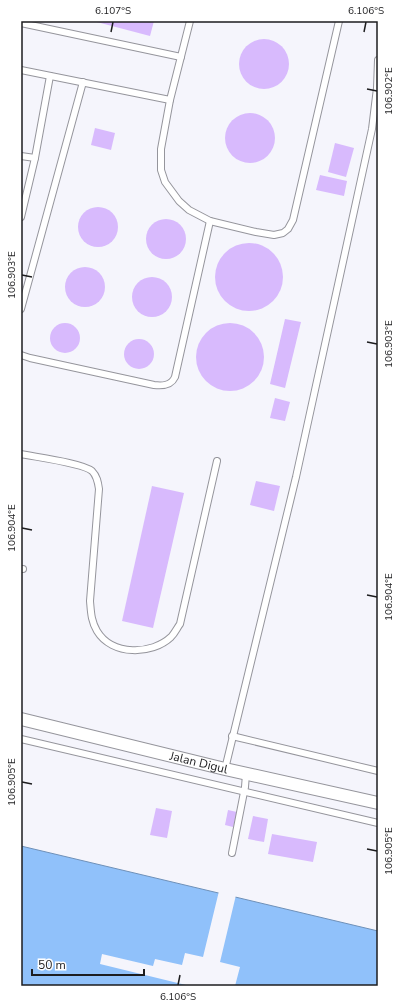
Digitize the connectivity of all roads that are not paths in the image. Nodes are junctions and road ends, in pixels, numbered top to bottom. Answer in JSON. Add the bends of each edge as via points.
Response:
{"nodes":[{"id":1,"x":190,"y":21,"type":"edge"},
{"id":2,"x":338,"y":21,"type":"edge"},
{"id":3,"x":21,"y":23,"type":"edge"},
{"id":4,"x":30,"y":23,"type":"edge"},
{"id":5,"x":181,"y":58,"type":"junction"},
{"id":6,"x":378,"y":60,"type":"edge"},
{"id":7,"x":21,"y":70,"type":"edge"},
{"id":8,"x":50,"y":76,"type":"junction"},
{"id":9,"x":83,"y":82,"type":"junction"},
{"id":10,"x":170,"y":100,"type":"junction"},
{"id":11,"x":21,"y":156,"type":"edge"},
{"id":12,"x":35,"y":158,"type":"junction"},
{"id":13,"x":21,"y":217,"type":"edge"},
{"id":14,"x":210,"y":221,"type":"junction"},
{"id":15,"x":21,"y":309,"type":"edge"},
{"id":16,"x":21,"y":355,"type":"edge"},
{"id":17,"x":21,"y":454,"type":"edge"},
{"id":18,"x":217,"y":461,"type":"dead end"},
{"id":19,"x":21,"y":719,"type":"edge"},
{"id":20,"x":232,"y":736,"type":"junction"},
{"id":21,"x":21,"y":739,"type":"edge"},
{"id":22,"x":224,"y":768,"type":"junction"},
{"id":23,"x":378,"y":771,"type":"edge"},
{"id":24,"x":246,"y":774,"type":"junction"},
{"id":25,"x":244,"y":791,"type":"junction"},
{"id":26,"x":378,"y":803,"type":"edge"},
{"id":27,"x":378,"y":823,"type":"edge"},
{"id":28,"x":232,"y":853,"type":"dead end"}],
"edges":[{"from":1,"to":5,"type":"lane"},
{"from":2,"to":14,"type":"lane","via":[[293,220],[288,229],[282,234],[274,235]]},
{"from":3,"to":4,"type":"lane"},
{"from":4,"to":5,"type":"lane"},
{"from":5,"to":10,"type":"lane"},
{"from":6,"to":20,"type":"lane","via":[[372,128],[296,477]]},
{"from":7,"to":8,"type":"lane"},
{"from":8,"to":9,"type":"lane"},
{"from":8,"to":12,"type":"lane"},
{"from":9,"to":10,"type":"lane"},
{"from":9,"to":15,"type":"lane"},
{"from":10,"to":14,"type":"lane","via":[[161,149],[165,182],[189,210]]},
{"from":11,"to":12,"type":"lane"},
{"from":12,"to":13,"type":"lane"},
{"from":14,"to":16,"type":"lane","via":[[175,377],[170,384],[154,385]]},
{"from":17,"to":18,"type":"lane","via":[[82,466],[91,471],[97,479],[99,489],[90,601],[91,619],[97,632],[106,642],[121,649],[140,650],[160,645],[173,636],[180,624]]},
{"from":19,"to":22,"type":"street","name":"Jalan Digul"},
{"from":20,"to":22,"type":"lane"},
{"from":20,"to":23,"type":"lane"},
{"from":21,"to":25,"type":"lane"},
{"from":22,"to":24,"type":"street","name":"Jalan Digul"},
{"from":24,"to":25,"type":"lane"},
{"from":24,"to":26,"type":"street","name":"Jalan Digul"},
{"from":25,"to":27,"type":"lane"},
{"from":25,"to":28,"type":"lane"}]}
